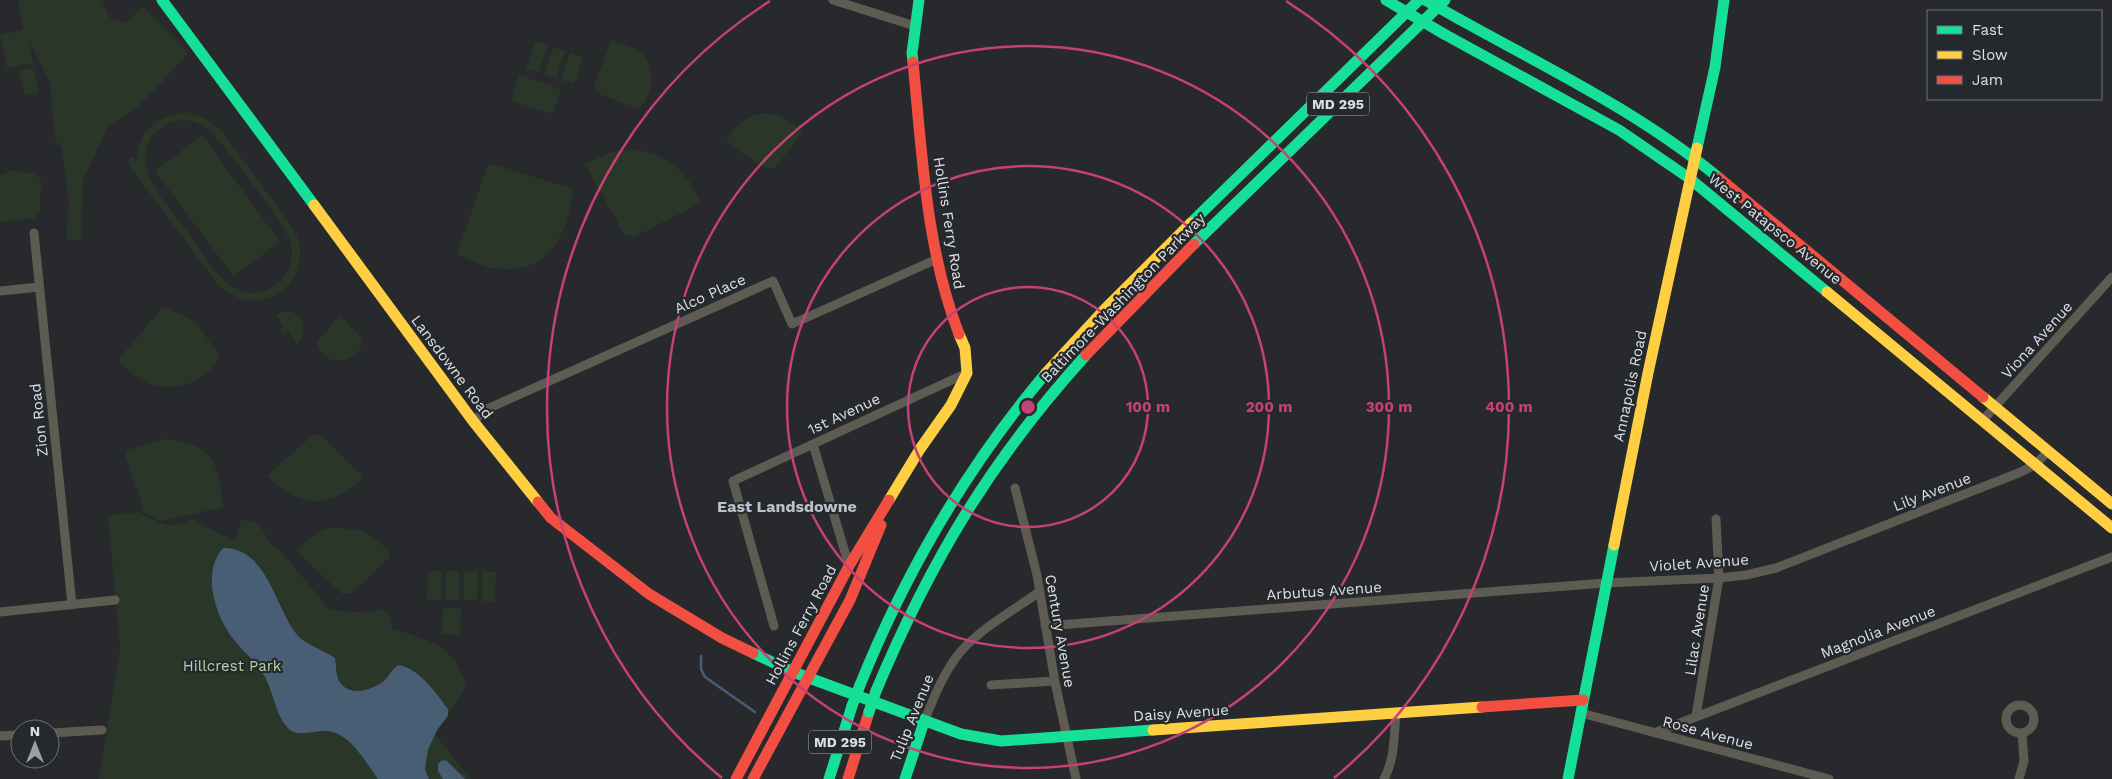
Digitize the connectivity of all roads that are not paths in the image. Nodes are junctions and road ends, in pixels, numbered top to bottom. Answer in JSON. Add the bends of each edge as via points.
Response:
{"nodes":[{"id":1,"x":162,"y":0,"type":"edge"},
{"id":2,"x":833,"y":0,"type":"edge"},
{"id":3,"x":919,"y":0,"type":"edge"},
{"id":4,"x":1386,"y":0,"type":"edge"},
{"id":5,"x":1419,"y":0,"type":"edge"},
{"id":6,"x":1425,"y":0,"type":"edge"},
{"id":7,"x":1445,"y":0,"type":"edge"},
{"id":8,"x":1724,"y":0,"type":"edge"},
{"id":9,"x":915,"y":26,"type":"junction"},
{"id":10,"x":1694,"y":157,"type":"junction"},
{"id":11,"x":1690,"y":178,"type":"junction"},
{"id":12,"x":34,"y":233,"type":"dead end"},
{"id":13,"x":937,"y":259,"type":"junction"},
{"id":14,"x":2112,"y":277,"type":"edge"},
{"id":15,"x":39,"y":287,"type":"junction"},
{"id":16,"x":0,"y":291,"type":"edge"},
{"id":17,"x":967,"y":373,"type":"junction"},
{"id":18,"x":1996,"y":407,"type":"junction"},
{"id":19,"x":473,"y":420,"type":"junction"},
{"id":20,"x":1982,"y":422,"type":"junction"},
{"id":21,"x":813,"y":444,"type":"junction"},
{"id":22,"x":2048,"y":451,"type":"junction"},
{"id":23,"x":2036,"y":464,"type":"junction"},
{"id":24,"x":896,"y":488,"type":"junction"},
{"id":25,"x":1015,"y":488,"type":"dead end"},
{"id":26,"x":2112,"y":504,"type":"edge"},
{"id":27,"x":1716,"y":519,"type":"dead end"},
{"id":28,"x":2112,"y":528,"type":"edge"},
{"id":29,"x":1820,"y":551,"type":"joint"},
{"id":30,"x":2112,"y":557,"type":"edge"},
{"id":31,"x":849,"y":566,"type":"junction"},
{"id":32,"x":1719,"y":578,"type":"junction"},
{"id":33,"x":1605,"y":583,"type":"junction"},
{"id":34,"x":1039,"y":592,"type":"junction"},
{"id":35,"x":115,"y":600,"type":"dead end"},
{"id":36,"x":72,"y":605,"type":"junction"},
{"id":37,"x":0,"y":612,"type":"edge"},
{"id":38,"x":774,"y":626,"type":"dead end"},
{"id":39,"x":1045,"y":626,"type":"junction"},
{"id":40,"x":792,"y":672,"type":"junction"},
{"id":41,"x":807,"y":678,"type":"junction"},
{"id":42,"x":1054,"y":681,"type":"junction"},
{"id":43,"x":991,"y":685,"type":"dead end"},
{"id":44,"x":1584,"y":700,"type":"junction"},
{"id":45,"x":1396,"y":712,"type":"junction"},
{"id":46,"x":1581,"y":714,"type":"junction"},
{"id":47,"x":1696,"y":716,"type":"junction"},
{"id":48,"x":924,"y":722,"type":"junction"},
{"id":49,"x":102,"y":730,"type":"dead end"},
{"id":50,"x":60,"y":732,"type":"edge"},
{"id":51,"x":1654,"y":733,"type":"junction"},
{"id":52,"x":2022,"y":733,"type":"dead end"},
{"id":53,"x":1066,"y":736,"type":"junction"},
{"id":54,"x":736,"y":779,"type":"edge"},
{"id":55,"x":753,"y":779,"type":"edge"},
{"id":56,"x":829,"y":779,"type":"edge"},
{"id":57,"x":848,"y":779,"type":"edge"},
{"id":58,"x":905,"y":779,"type":"edge"},
{"id":59,"x":1076,"y":779,"type":"edge"},
{"id":60,"x":1384,"y":779,"type":"edge"},
{"id":61,"x":1568,"y":779,"type":"edge"},
{"id":62,"x":1828,"y":779,"type":"edge"},
{"id":63,"x":2019,"y":779,"type":"edge"}],
"edges":[{"from":1,"to":19,"type":"main road","name":"Lansdowne Road"},
{"from":2,"to":9,"type":"street"},
{"from":3,"to":9,"type":"main road","name":"Hollins Ferry Road"},
{"from":4,"to":11,"type":"main road","name":"West Patapsco Avenue","bridge":true,"via":[[1619,130]]},
{"from":5,"to":56,"type":"main road","name":"Baltimore-Washington Parkway","number":"MD 295","bridge":true,"via":[[1096,317],[1037,384],[980,459],[934,530],[893,606],[852,706]]},
{"from":6,"to":10,"type":"main road","name":"West Patapsco Avenue","bridge":true,"via":[[1627,113]]},
{"from":7,"to":57,"type":"main road","name":"Baltimore-Washington Parkway","number":"MD 295","bridge":true,"via":[[1146,292],[1049,397],[995,468],[950,538],[910,614],[876,691]]},
{"from":8,"to":10,"type":"main road","name":"Annapolis Road","via":[[1714,67]]},
{"from":9,"to":13,"type":"main road","name":"Hollins Ferry Road","via":[[913,73]]},
{"from":10,"to":11,"type":"main road","name":"Annapolis Road"},
{"from":10,"to":18,"type":"main road","name":"West Patapsco Avenue"},
{"from":11,"to":20,"type":"main road","name":"West Patapsco Avenue"},
{"from":11,"to":33,"type":"main road","name":"Annapolis Road"},
{"from":12,"to":15,"type":"street","name":"Zion Road"},
{"from":13,"to":17,"type":"main road","name":"Hollins Ferry Road","via":[[948,305],[965,348]]},
{"from":13,"to":19,"type":"street","name":"Alco Place","via":[[792,324],[773,281],[487,409]]},
{"from":14,"to":18,"type":"street","name":"Viona Avenue"},
{"from":15,"to":16,"type":"street"},
{"from":15,"to":36,"type":"street","name":"Zion Road"},
{"from":17,"to":21,"type":"street","name":"1st Avenue"},
{"from":17,"to":24,"type":"main road","name":"Hollins Ferry Road","via":[[951,405]]},
{"from":18,"to":20,"type":"street","name":"Viona Avenue"},
{"from":18,"to":22,"type":"main road","name":"West Patapsco Avenue"},
{"from":19,"to":40,"type":"main road","name":"Lansdowne Road","via":[[551,518],[621,574],[681,616]]},
{"from":20,"to":23,"type":"main road","name":"West Patapsco Avenue"},
{"from":21,"to":31,"type":"street"},
{"from":21,"to":38,"type":"street","name":"1st Avenue","via":[[733,481]]},
{"from":22,"to":23,"type":"street","name":"Lily Avenue"},
{"from":22,"to":26,"type":"main road","name":"West Patapsco Avenue"},
{"from":23,"to":28,"type":"main road","name":"West Patapsco Avenue"},
{"from":23,"to":29,"type":"street","name":"Lily Avenue"},
{"from":24,"to":31,"type":"main road","name":"Hollins Ferry Road"},
{"from":24,"to":41,"type":"main road","name":"Hollins Ferry Road","via":[[850,600]]},
{"from":25,"to":34,"type":"street","name":"Century Avenue"},
{"from":27,"to":32,"type":"street","name":"Lilac Avenue"},
{"from":29,"to":32,"type":"street","name":"Violet Avenue","via":[[1760,572]]},
{"from":30,"to":47,"type":"street","name":"Magnolia Avenue"},
{"from":31,"to":40,"type":"main road","name":"Hollins Ferry Road"},
{"from":32,"to":33,"type":"street","name":"Violet Avenue"},
{"from":32,"to":47,"type":"street","name":"Lilac Avenue"},
{"from":33,"to":39,"type":"street","name":"Arbutus Avenue"},
{"from":33,"to":44,"type":"main road","name":"Annapolis Road"},
{"from":34,"to":39,"type":"street","name":"Century Avenue"},
{"from":34,"to":48,"type":"street","name":"Tulip Avenue","via":[[961,651],[939,686]]},
{"from":35,"to":36,"type":"street"},
{"from":36,"to":37,"type":"street"},
{"from":39,"to":42,"type":"street","name":"Century Avenue"},
{"from":40,"to":41,"type":"main road","name":"Daisy Avenue"},
{"from":40,"to":54,"type":"main road","name":"Hollins Ferry Road"},
{"from":41,"to":48,"type":"main road","name":"Daisy Avenue"},
{"from":41,"to":55,"type":"main road","name":"Hollins Ferry Road"},
{"from":42,"to":43,"type":"street"},
{"from":42,"to":53,"type":"street","name":"Century Avenue"},
{"from":44,"to":45,"type":"main road","name":"Daisy Avenue"},
{"from":44,"to":46,"type":"main road","name":"Annapolis Road"},
{"from":45,"to":53,"type":"main road","name":"Daisy Avenue"},
{"from":45,"to":60,"type":"street","via":[[1389,770]]},
{"from":46,"to":51,"type":"street","name":"Rose Avenue"},
{"from":46,"to":61,"type":"main road","name":"Annapolis Road"},
{"from":47,"to":51,"type":"street","name":"Magnolia Avenue"},
{"from":48,"to":53,"type":"main road","name":"Daisy Avenue","via":[[962,734],[1001,741]]},
{"from":48,"to":58,"type":"main road","name":"Tulip Avenue"},
{"from":49,"to":50,"type":"street"},
{"from":51,"to":62,"type":"street","name":"Rose Avenue"},
{"from":52,"to":63,"type":"street","via":[[2024,762]]},
{"from":53,"to":59,"type":"street","name":"Century Avenue"}]}
